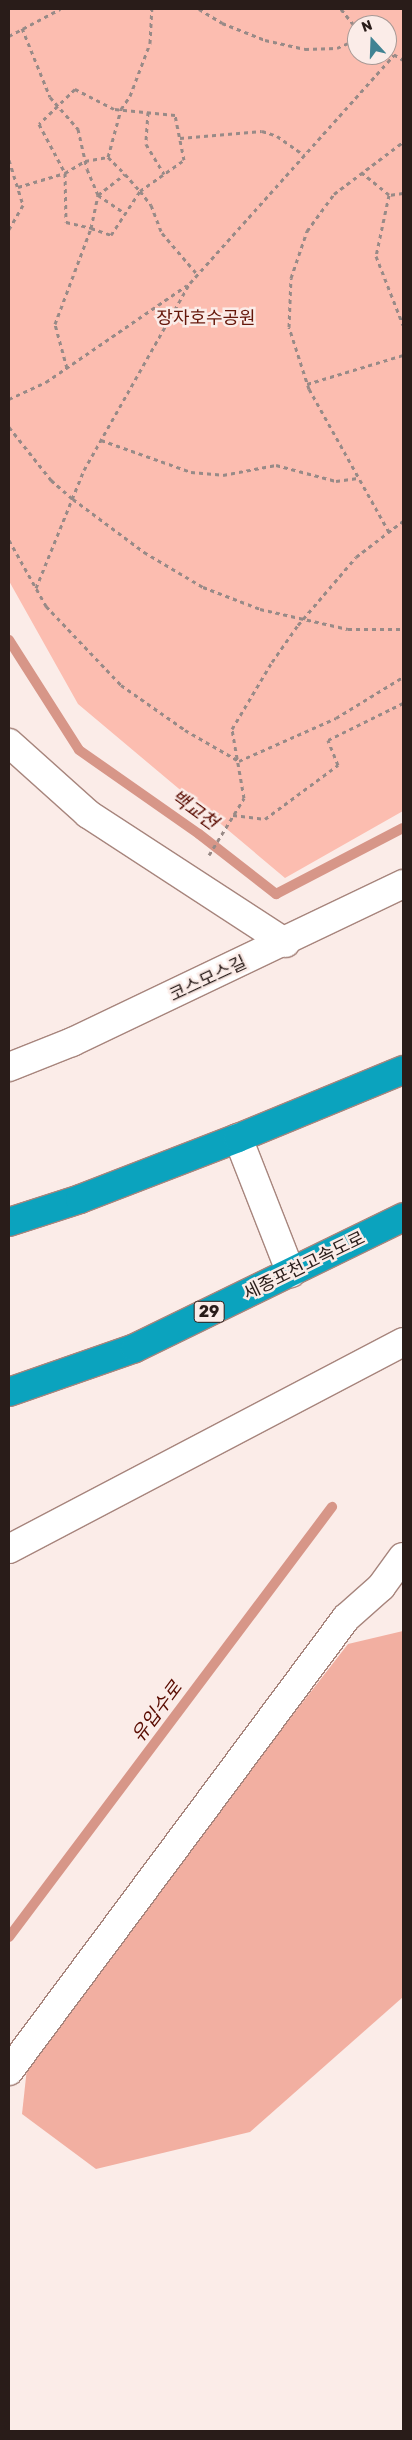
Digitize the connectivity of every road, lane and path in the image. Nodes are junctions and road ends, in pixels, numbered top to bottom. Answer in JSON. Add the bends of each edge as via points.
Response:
{"nodes":[{"id":1,"x":60,"y":9,"type":"edge"},
{"id":2,"x":152,"y":9,"type":"edge"},
{"id":3,"x":199,"y":9,"type":"edge"},
{"id":4,"x":22,"y":28,"type":"junction"},
{"id":5,"x":9,"y":36,"type":"edge"},
{"id":6,"x":347,"y":44,"type":"edge"},
{"id":7,"x":385,"y":65,"type":"edge"},
{"id":8,"x":58,"y":106,"type":"junction"},
{"id":9,"x":121,"y":109,"type":"junction"},
{"id":10,"x":148,"y":112,"type":"junction"},
{"id":11,"x":180,"y":138,"type":"junction"},
{"id":12,"x":403,"y":142,"type":"edge"},
{"id":13,"x":304,"y":156,"type":"junction"},
{"id":14,"x":108,"y":157,"type":"junction"},
{"id":15,"x":9,"y":160,"type":"edge"},
{"id":16,"x":85,"y":161,"type":"junction"},
{"id":17,"x":361,"y":172,"type":"junction"},
{"id":18,"x":65,"y":173,"type":"junction"},
{"id":19,"x":124,"y":174,"type":"junction"},
{"id":20,"x":164,"y":174,"type":"junction"},
{"id":21,"x":18,"y":187,"type":"junction"},
{"id":22,"x":140,"y":191,"type":"junction"},
{"id":23,"x":403,"y":193,"type":"edge"},
{"id":24,"x":98,"y":195,"type":"junction"},
{"id":25,"x":389,"y":195,"type":"junction"},
{"id":26,"x":125,"y":213,"type":"junction"},
{"id":27,"x":91,"y":228,"type":"junction"},
{"id":28,"x":9,"y":229,"type":"edge"},
{"id":29,"x":197,"y":274,"type":"junction"},
{"id":30,"x":190,"y":283,"type":"junction"},
{"id":31,"x":403,"y":324,"type":"edge"},
{"id":32,"x":403,"y":355,"type":"edge"},
{"id":33,"x":67,"y":368,"type":"junction"},
{"id":34,"x":307,"y":384,"type":"junction"},
{"id":35,"x":9,"y":399,"type":"edge"},
{"id":36,"x":9,"y":427,"type":"edge"},
{"id":37,"x":102,"y":440,"type":"junction"},
{"id":38,"x":358,"y":478,"type":"junction"},
{"id":39,"x":73,"y":499,"type":"junction"},
{"id":40,"x":403,"y":521,"type":"edge"},
{"id":41,"x":389,"y":532,"type":"junction"},
{"id":42,"x":9,"y":540,"type":"edge"},
{"id":43,"x":36,"y":588,"type":"junction"},
{"id":44,"x":304,"y":619,"type":"junction"},
{"id":45,"x":403,"y":629,"type":"edge"},
{"id":46,"x":403,"y":676,"type":"edge"},
{"id":47,"x":403,"y":703,"type":"edge"},
{"id":48,"x":9,"y":743,"type":"edge"},
{"id":49,"x":239,"y":761,"type":"junction"},
{"id":50,"x":233,"y":815,"type":"junction"},
{"id":51,"x":206,"y":860,"type":"dead end"},
{"id":52,"x":403,"y":884,"type":"edge"},
{"id":53,"x":286,"y":943,"type":"junction"},
{"id":54,"x":9,"y":1066,"type":"edge"},
{"id":55,"x":403,"y":1070,"type":"edge"},
{"id":56,"x":238,"y":1138,"type":"junction"},
{"id":57,"x":403,"y":1217,"type":"edge"},
{"id":58,"x":9,"y":1222,"type":"edge"},
{"id":59,"x":291,"y":1273,"type":"junction"},
{"id":60,"x":403,"y":1342,"type":"edge"},
{"id":61,"x":9,"y":1392,"type":"edge"},
{"id":62,"x":9,"y":1549,"type":"edge"},
{"id":63,"x":403,"y":1556,"type":"edge"},
{"id":64,"x":9,"y":2072,"type":"edge"}],
"edges":[{"from":1,"to":4,"type":"path"},
{"from":2,"to":9,"type":"path","via":[[150,43],[130,96]]},
{"from":3,"to":6,"type":"path","via":[[222,23],[265,40],[305,49],[337,48]]},
{"from":4,"to":5,"type":"path"},
{"from":4,"to":8,"type":"path","via":[[50,97]]},
{"from":7,"to":13,"type":"path"},
{"from":8,"to":9,"type":"path","via":[[75,88]]},
{"from":8,"to":16,"type":"path","via":[[78,128]]},
{"from":8,"to":18,"type":"path","via":[[39,124]]},
{"from":9,"to":10,"type":"path"},
{"from":9,"to":14,"type":"path"},
{"from":10,"to":11,"type":"path","via":[[175,115]]},
{"from":10,"to":20,"type":"path","via":[[146,144]]},
{"from":11,"to":13,"type":"path","via":[[262,131],[277,136]]},
{"from":11,"to":20,"type":"path","via":[[184,160]]},
{"from":12,"to":17,"type":"path"},
{"from":13,"to":29,"type":"path"},
{"from":14,"to":16,"type":"path"},
{"from":14,"to":19,"type":"path"},
{"from":15,"to":21,"type":"path"},
{"from":16,"to":18,"type":"path"},
{"from":16,"to":24,"type":"path"},
{"from":17,"to":25,"type":"path"},
{"from":17,"to":34,"type":"path","via":[[334,194],[307,231],[291,278],[289,327]]},
{"from":18,"to":21,"type":"path"},
{"from":18,"to":27,"type":"path","via":[[66,222]]},
{"from":19,"to":22,"type":"path"},
{"from":19,"to":24,"type":"path"},
{"from":20,"to":22,"type":"path"},
{"from":21,"to":28,"type":"path","via":[[23,205]]},
{"from":22,"to":26,"type":"path"},
{"from":22,"to":29,"type":"path","via":[[151,205],[162,233]]},
{"from":23,"to":25,"type":"path"},
{"from":24,"to":26,"type":"path"},
{"from":24,"to":27,"type":"path"},
{"from":25,"to":31,"type":"path","via":[[376,256]]},
{"from":26,"to":27,"type":"path","via":[[111,236]]},
{"from":27,"to":33,"type":"path","via":[[55,324]]},
{"from":29,"to":30,"type":"path"},
{"from":30,"to":33,"type":"path"},
{"from":30,"to":37,"type":"path"},
{"from":32,"to":34,"type":"path"},
{"from":33,"to":35,"type":"path"},
{"from":34,"to":38,"type":"path"},
{"from":36,"to":39,"type":"path","via":[[51,480]]},
{"from":37,"to":38,"type":"path","via":[[191,472],[223,475],[276,464],[336,481]]},
{"from":37,"to":39,"type":"path"},
{"from":38,"to":41,"type":"path"},
{"from":39,"to":43,"type":"path"},
{"from":39,"to":44,"type":"path","via":[[144,552],[203,587],[260,609]]},
{"from":40,"to":41,"type":"path"},
{"from":41,"to":44,"type":"path","via":[[356,557]]},
{"from":42,"to":43,"type":"path"},
{"from":43,"to":49,"type":"path","via":[[46,606],[121,684],[185,730]]},
{"from":44,"to":45,"type":"path","via":[[348,629]]},
{"from":44,"to":49,"type":"path","via":[[272,662],[232,729]]},
{"from":46,"to":49,"type":"path","via":[[336,718]]},
{"from":47,"to":50,"type":"path","via":[[328,740],[338,765],[265,819]]},
{"from":48,"to":53,"type":"street","via":[[88,814]]},
{"from":49,"to":50,"type":"path","via":[[244,798]]},
{"from":50,"to":51,"type":"path"},
{"from":52,"to":53,"type":"street","name":"코스모스길"},
{"from":53,"to":54,"type":"street","name":"코스모스길","via":[[72,1042]]},
{"from":55,"to":56,"type":"highway"},
{"from":56,"to":58,"type":"highway","via":[[80,1199]]},
{"from":56,"to":59,"type":"street"},
{"from":57,"to":59,"type":"highway","name":"세종포천고속도로","number":"29"},
{"from":59,"to":61,"type":"highway","name":"세종포천고속도로","number":"29","via":[[135,1348]]},
{"from":60,"to":62,"type":"street"},
{"from":63,"to":64,"type":"street","via":[[381,1587],[346,1618]]}]}
